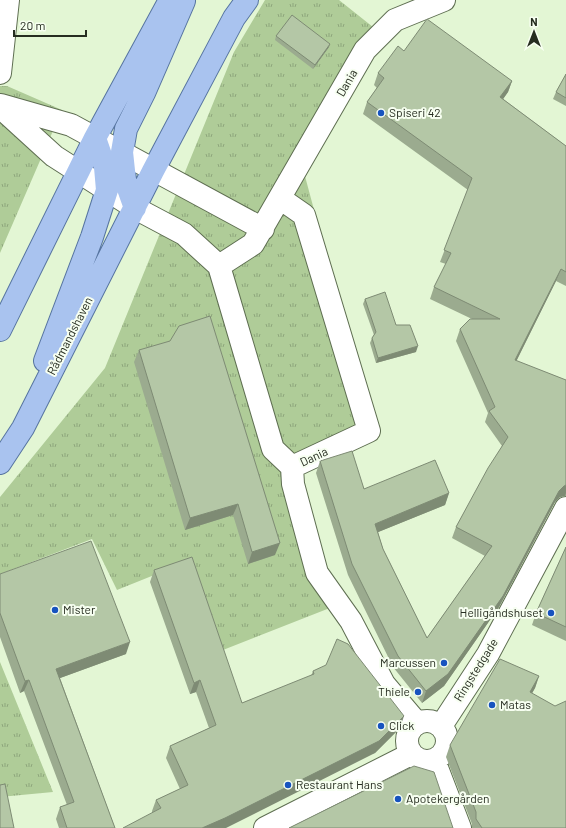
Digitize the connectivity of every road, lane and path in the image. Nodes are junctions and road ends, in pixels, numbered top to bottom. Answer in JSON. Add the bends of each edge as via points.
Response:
{"nodes":[{"id":1,"x":8,"y":0,"type":"edge"},
{"id":2,"x":170,"y":0,"type":"edge"},
{"id":3,"x":185,"y":0,"type":"edge"},
{"id":4,"x":247,"y":0,"type":"edge"},
{"id":5,"x":444,"y":0,"type":"edge"},
{"id":6,"x":0,"y":73,"type":"edge"},
{"id":7,"x":0,"y":106,"type":"edge"},
{"id":8,"x":96,"y":138,"type":"junction"},
{"id":9,"x":122,"y":152,"type":"junction"},
{"id":10,"x":153,"y":171,"type":"junction"},
{"id":11,"x":79,"y":173,"type":"junction"},
{"id":12,"x":106,"y":190,"type":"junction"},
{"id":13,"x":281,"y":199,"type":"junction"},
{"id":14,"x":135,"y":208,"type":"junction"},
{"id":15,"x":263,"y":229,"type":"junction"},
{"id":16,"x":219,"y":266,"type":"junction"},
{"id":17,"x":0,"y":330,"type":"edge"},
{"id":18,"x":23,"y":428,"type":"junction"},
{"id":19,"x":0,"y":463,"type":"edge"},
{"id":20,"x":292,"y":467,"type":"junction"},
{"id":21,"x":566,"y":508,"type":"edge"},
{"id":22,"x":417,"y":723,"type":"junction"},
{"id":23,"x":441,"y":726,"type":"junction"},
{"id":24,"x":411,"y":754,"type":"junction"},
{"id":25,"x":434,"y":760,"type":"junction"},
{"id":26,"x":265,"y":828,"type":"edge"},
{"id":27,"x":460,"y":828,"type":"edge"}],
"edges":[{"from":1,"to":6,"type":"street"},
{"from":2,"to":8,"type":"main road"},
{"from":3,"to":9,"type":"main road","via":[[126,129]]},
{"from":4,"to":10,"type":"main road","name":"Rådmandshaven","via":[[234,18]]},
{"from":5,"to":13,"type":"street","name":"Dania","via":[[395,20],[365,50]]},
{"from":7,"to":8,"type":"street","via":[[71,125]]},
{"from":7,"to":11,"type":"street","via":[[54,156]]},
{"from":8,"to":9,"type":"street"},
{"from":8,"to":11,"type":"main road"},
{"from":8,"to":12,"type":"main road","via":[[105,167]]},
{"from":9,"to":10,"type":"street"},
{"from":9,"to":14,"type":"main road","via":[[124,180]]},
{"from":10,"to":14,"type":"main road","name":"Rådmandshaven"},
{"from":10,"to":15,"type":"street"},
{"from":11,"to":12,"type":"street"},
{"from":11,"to":17,"type":"main road"},
{"from":12,"to":14,"type":"street"},
{"from":12,"to":18,"type":"main road","via":[[92,237],[54,334]]},
{"from":13,"to":15,"type":"street","name":"Dania"},
{"from":13,"to":20,"type":"street","name":"Dania","via":[[304,214],[369,431]]},
{"from":14,"to":16,"type":"street","via":[[184,234]]},
{"from":14,"to":18,"type":"main road","name":"Rådmandshaven"},
{"from":15,"to":16,"type":"street","name":"Dania","via":[[253,244]]},
{"from":16,"to":20,"type":"street","via":[[273,449]]},
{"from":18,"to":19,"type":"main road","name":"Rådmandshaven"},
{"from":20,"to":22,"type":"street","name":"Dania","via":[[293,484],[317,573],[351,621],[384,684]]},
{"from":21,"to":23,"type":"street","name":"Ringstedgade","via":[[488,654]]},
{"from":22,"to":23,"type":"street","via":[[432,721]]},
{"from":22,"to":24,"type":"street","via":[[412,726],[407,737]]},
{"from":23,"to":25,"type":"street","via":[[447,736],[447,742],[443,753]]},
{"from":24,"to":25,"type":"street","via":[[424,761]]},
{"from":24,"to":26,"type":"street"},
{"from":25,"to":27,"type":"street"}]}
